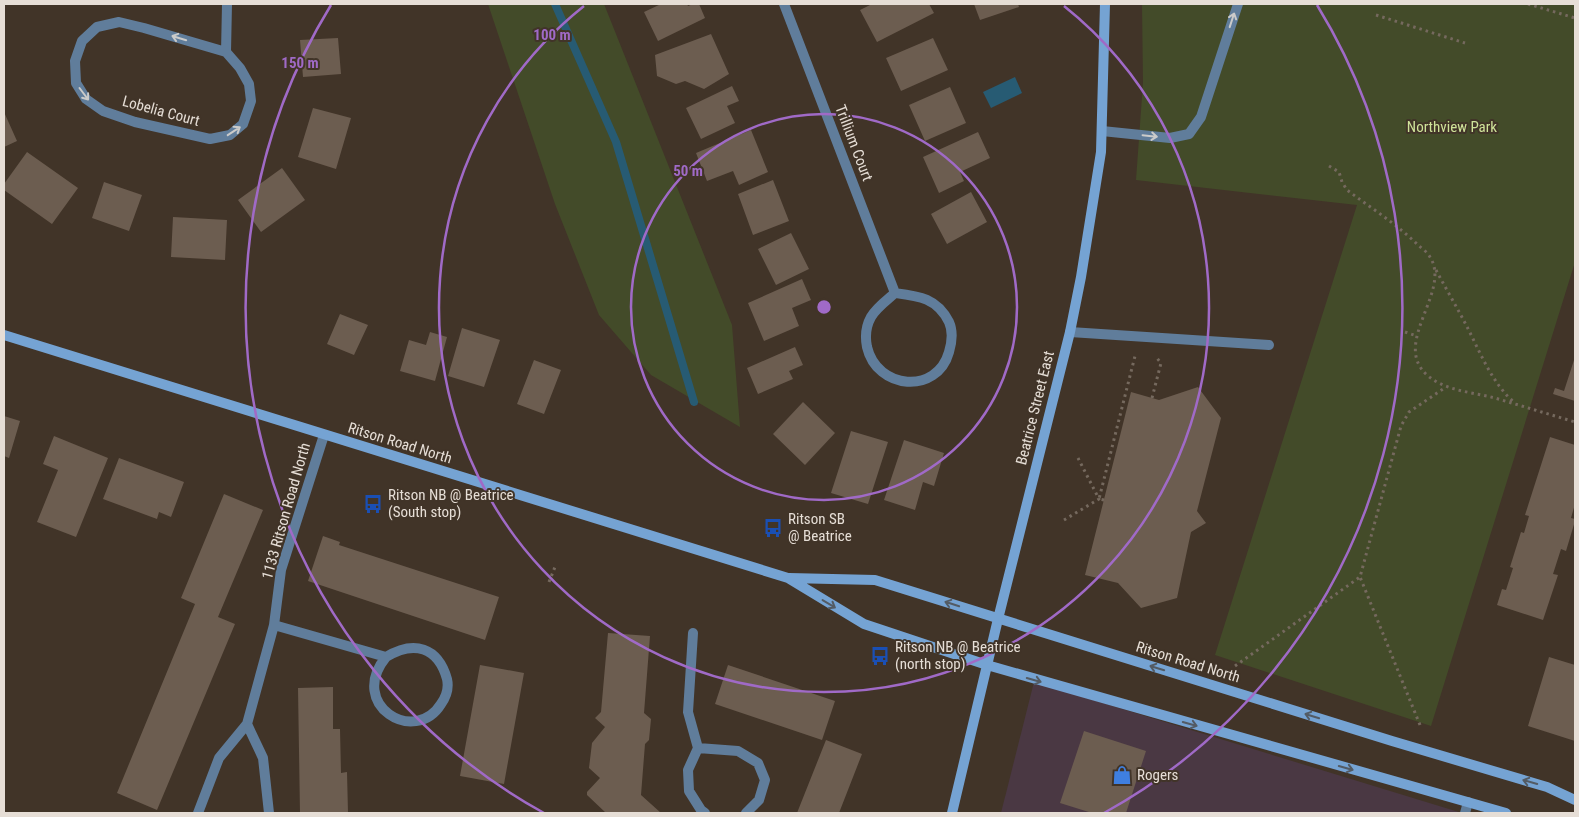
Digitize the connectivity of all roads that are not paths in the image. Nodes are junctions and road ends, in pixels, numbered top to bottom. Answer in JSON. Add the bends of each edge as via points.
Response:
{"nodes":[{"id":1,"x":227,"y":4,"type":"edge"},
{"id":2,"x":784,"y":4,"type":"edge"},
{"id":3,"x":1105,"y":4,"type":"edge"},
{"id":4,"x":1238,"y":4,"type":"edge"},
{"id":5,"x":226,"y":52,"type":"junction"},
{"id":6,"x":1102,"y":131,"type":"junction"},
{"id":7,"x":895,"y":293,"type":"junction"},
{"id":8,"x":1070,"y":332,"type":"junction"},
{"id":9,"x":4,"y":335,"type":"edge"},
{"id":10,"x":1269,"y":345,"type":"dead end"},
{"id":11,"x":324,"y":436,"type":"junction"},
{"id":12,"x":788,"y":578,"type":"junction"},
{"id":13,"x":998,"y":619,"type":"junction"},
{"id":14,"x":274,"y":625,"type":"junction"},
{"id":15,"x":693,"y":633,"type":"dead end"},
{"id":16,"x":386,"y":657,"type":"junction"},
{"id":17,"x":987,"y":665,"type":"junction"},
{"id":18,"x":247,"y":724,"type":"junction"},
{"id":19,"x":698,"y":748,"type":"junction"},
{"id":20,"x":1575,"y":800,"type":"edge"},
{"id":21,"x":1468,"y":802,"type":"junction"},
{"id":22,"x":198,"y":813,"type":"edge"},
{"id":23,"x":269,"y":813,"type":"edge"},
{"id":24,"x":705,"y":813,"type":"edge"},
{"id":25,"x":746,"y":813,"type":"edge"},
{"id":26,"x":952,"y":813,"type":"edge"},
{"id":27,"x":1465,"y":813,"type":"edge"},
{"id":28,"x":1506,"y":813,"type":"edge"}],
"edges":[{"from":1,"to":5,"type":"street"},
{"from":2,"to":7,"type":"street","name":"Trillium Court"},
{"from":3,"to":6,"type":"main road","name":"Beatrice Street East"},
{"from":6,"to":4,"type":"street","one_way":true,"via":[[1170,138],[1189,134],[1201,117]]},
{"from":5,"to":5,"type":"street","name":"Lobelia Court","one_way":true,"via":[[119,22],[97,27],[82,41],[75,61],[76,83],[86,99],[103,111],[135,122],[210,139],[230,135],[244,124],[251,101],[249,84]]},
{"from":6,"to":8,"type":"main road","name":"Beatrice Street East"},
{"from":7,"to":7,"type":"street","via":[[872,315],[868,324],[865,340],[870,358],[879,370],[900,381],[928,378],[947,359],[952,342],[951,326],[932,302],[915,295]]},
{"from":8,"to":10,"type":"street"},
{"from":8,"to":13,"type":"main road","name":"Beatrice Street East"},
{"from":9,"to":11,"type":"main road","name":"Ritson Road North"},
{"from":11,"to":12,"type":"main road","name":"Ritson Road North"},
{"from":11,"to":14,"type":"street","name":"1133 Ritson Road North","via":[[281,570]]},
{"from":13,"to":12,"type":"main road","name":"Ritson Road North","one_way":true,"via":[[875,580]]},
{"from":12,"to":17,"type":"main road","name":"Ritson Road North","one_way":true,"via":[[864,624]]},
{"from":13,"to":17,"type":"main road","name":"Beatrice Street East"},
{"from":20,"to":13,"type":"main road","name":"Ritson Road North","one_way":true,"via":[[1546,787]]},
{"from":14,"to":16,"type":"street"},
{"from":14,"to":18,"type":"street","name":"1133 Ritson Road North"},
{"from":15,"to":19,"type":"street","via":[[688,712]]},
{"from":16,"to":16,"type":"street","via":[[378,667],[374,692],[388,714],[408,721],[426,719],[437,711],[446,696],[448,684],[443,666],[435,656],[410,647]]},
{"from":17,"to":21,"type":"main road","name":"Ritson Road North","one_way":true},
{"from":17,"to":26,"type":"main road","name":"Beatrice Street East"},
{"from":18,"to":22,"type":"street","name":"1133 Ritson Road North","via":[[219,758]]},
{"from":18,"to":23,"type":"street","via":[[263,758]]},
{"from":19,"to":24,"type":"street","via":[[688,770],[689,791]]},
{"from":19,"to":25,"type":"street","via":[[738,751],[758,763],[765,780],[759,800]]},
{"from":21,"to":27,"type":"street"},
{"from":21,"to":28,"type":"main road","name":"Ritson Road North"}]}
